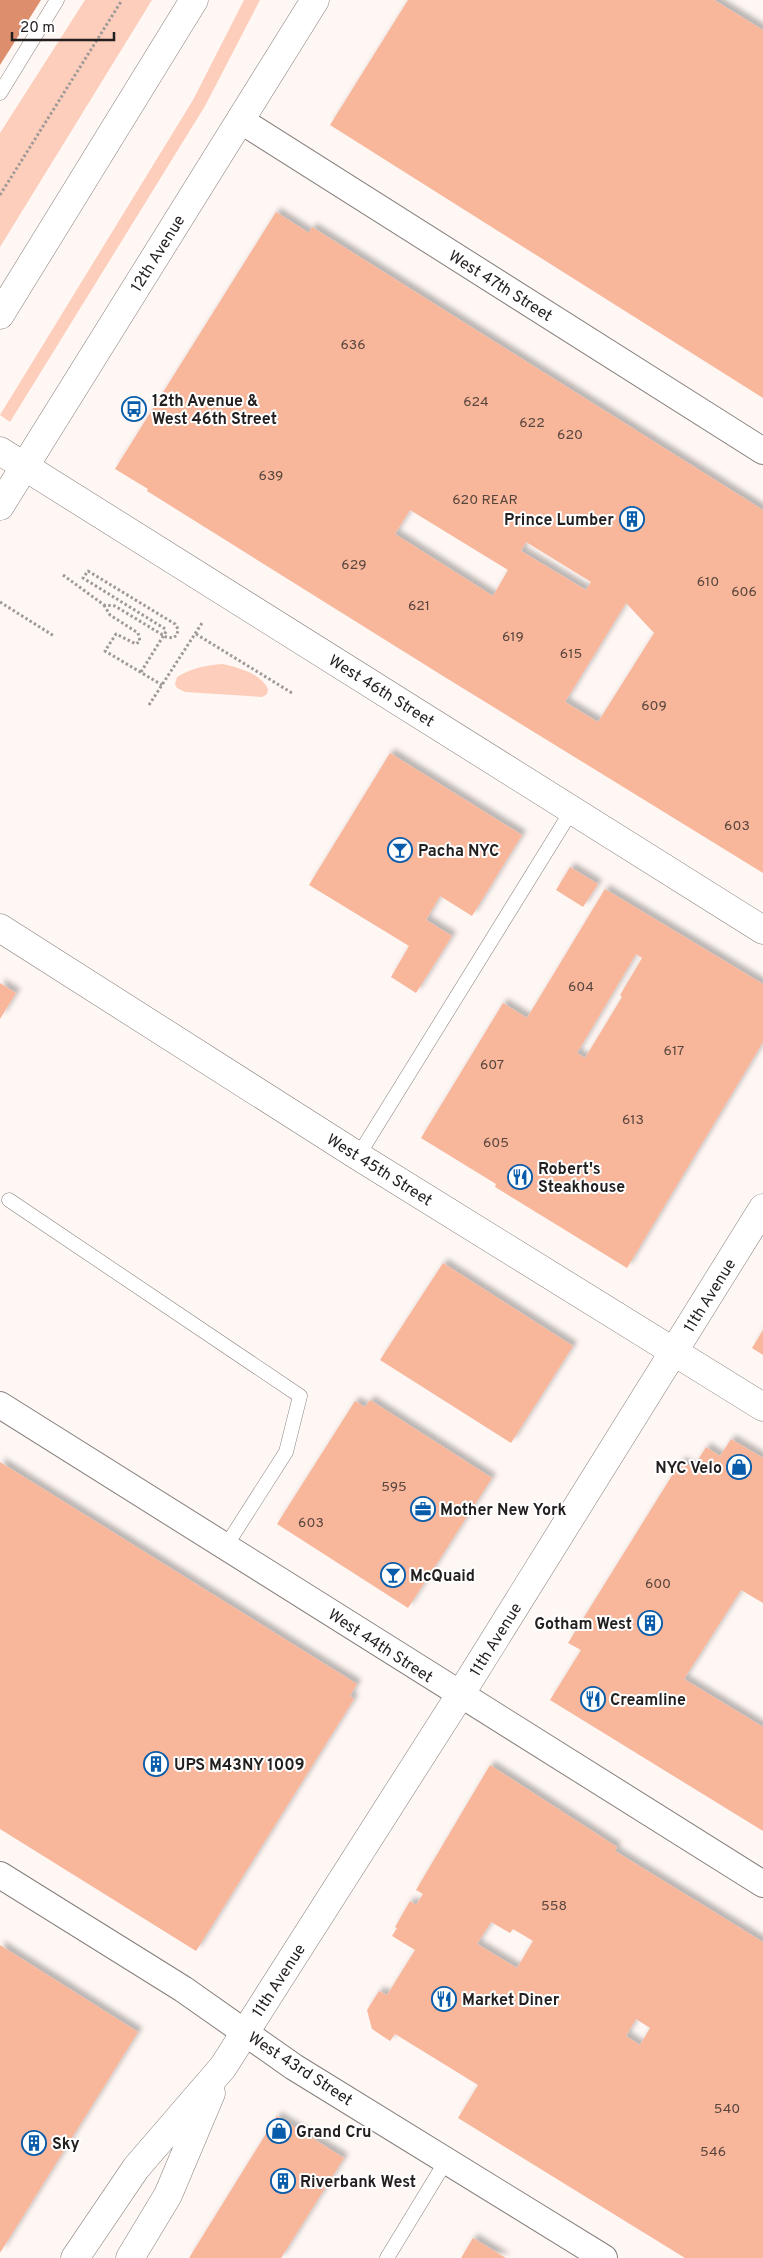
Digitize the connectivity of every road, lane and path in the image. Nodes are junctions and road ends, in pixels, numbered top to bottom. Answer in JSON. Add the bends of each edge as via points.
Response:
{"nodes":[{"id":1,"x":57,"y":0,"type":"edge"},
{"id":2,"x":122,"y":0,"type":"edge"},
{"id":3,"x":194,"y":0,"type":"edge"},
{"id":4,"x":315,"y":0,"type":"edge"},
{"id":5,"x":0,"y":93,"type":"edge"},
{"id":6,"x":240,"y":120,"type":"junction"},
{"id":7,"x":0,"y":195,"type":"edge"},
{"id":8,"x":0,"y":316,"type":"edge"},
{"id":9,"x":0,"y":451,"type":"edge"},
{"id":10,"x":763,"y":451,"type":"edge"},
{"id":11,"x":25,"y":466,"type":"junction"},
{"id":12,"x":0,"y":506,"type":"edge"},
{"id":13,"x":63,"y":575,"type":"dead end"},
{"id":14,"x":0,"y":602,"type":"edge"},
{"id":15,"x":104,"y":605,"type":"junction"},
{"id":16,"x":202,"y":624,"type":"dead end"},
{"id":17,"x":196,"y":634,"type":"junction"},
{"id":18,"x":54,"y":636,"type":"dead end"},
{"id":19,"x":141,"y":672,"type":"junction"},
{"id":20,"x":162,"y":685,"type":"junction"},
{"id":21,"x":292,"y":693,"type":"dead end"},
{"id":22,"x":149,"y":705,"type":"dead end"},
{"id":23,"x":572,"y":810,"type":"junction"},
{"id":24,"x":0,"y":928,"type":"edge"},
{"id":25,"x":763,"y":930,"type":"edge"},
{"id":26,"x":358,"y":1156,"type":"junction"},
{"id":27,"x":9,"y":1200,"type":"dead end"},
{"id":28,"x":763,"y":1208,"type":"edge"},
{"id":29,"x":674,"y":1352,"type":"junction"},
{"id":30,"x":0,"y":1405,"type":"edge"},
{"id":31,"x":763,"y":1407,"type":"edge"},
{"id":32,"x":226,"y":1546,"type":"junction"},
{"id":33,"x":460,"y":1695,"type":"junction"},
{"id":34,"x":0,"y":1875,"type":"edge"},
{"id":35,"x":763,"y":1884,"type":"edge"},
{"id":36,"x":245,"y":2032,"type":"junction"},
{"id":37,"x":223,"y":2067,"type":"junction"},
{"id":38,"x":446,"y":2161,"type":"junction"},
{"id":39,"x":75,"y":2258,"type":"edge"},
{"id":40,"x":130,"y":2258,"type":"edge"},
{"id":41,"x":387,"y":2258,"type":"edge"},
{"id":42,"x":604,"y":2258,"type":"edge"}],
"edges":[{"from":1,"to":5,"type":"lane"},
{"from":2,"to":7,"type":"path"},
{"from":3,"to":8,"type":"main road"},
{"from":4,"to":6,"type":"main road","name":"12th Avenue"},
{"from":6,"to":10,"type":"street","name":"West 47th Street"},
{"from":6,"to":11,"type":"main road","name":"12th Avenue"},
{"from":9,"to":11,"type":"main road","name":"West 46th Street"},
{"from":11,"to":12,"type":"main road","name":"12th Avenue"},
{"from":11,"to":23,"type":"main road","name":"West 46th Street"},
{"from":13,"to":15,"type":"path","bridge":true},
{"from":14,"to":18,"type":"path"},
{"from":15,"to":19,"type":"path","via":[[110,615],[138,633],[140,641],[132,644],[116,634],[105,651]]},
{"from":15,"to":19,"type":"path","bridge":true,"via":[[115,606],[166,637],[173,638],[178,629],[175,624],[88,571],[83,578],[167,630]]},
{"from":16,"to":17,"type":"path"},
{"from":17,"to":20,"type":"path"},
{"from":17,"to":21,"type":"path"},
{"from":19,"to":20,"type":"path"},
{"from":20,"to":22,"type":"path"},
{"from":23,"to":25,"type":"main road","name":"West 46th Street"},
{"from":23,"to":26,"type":"lane"},
{"from":24,"to":26,"type":"main road","name":"West 45th Street"},
{"from":26,"to":29,"type":"main road","name":"West 45th Street"},
{"from":27,"to":32,"type":"lane","via":[[300,1396],[286,1452]]},
{"from":28,"to":29,"type":"main road","name":"11th Avenue"},
{"from":29,"to":31,"type":"main road","name":"West 45th Street"},
{"from":29,"to":33,"type":"main road","name":"11th Avenue"},
{"from":30,"to":32,"type":"street","name":"West 44th Street"},
{"from":32,"to":33,"type":"street","name":"West 44th Street"},
{"from":33,"to":35,"type":"street","name":"West 44th Street"},
{"from":33,"to":36,"type":"main road","name":"11th Avenue"},
{"from":34,"to":36,"type":"street","name":"West 43rd Street","via":[[183,1989]]},
{"from":36,"to":37,"type":"main road","name":"11th Avenue"},
{"from":36,"to":38,"type":"street","name":"West 43rd Street"},
{"from":37,"to":39,"type":"main road","name":"11th Avenue","via":[[136,2168]]},
{"from":37,"to":40,"type":"main road","name":"11th Avenue","via":[[168,2195]]},
{"from":38,"to":41,"type":"lane"},
{"from":38,"to":42,"type":"street","name":"West 43rd Street"}]}
